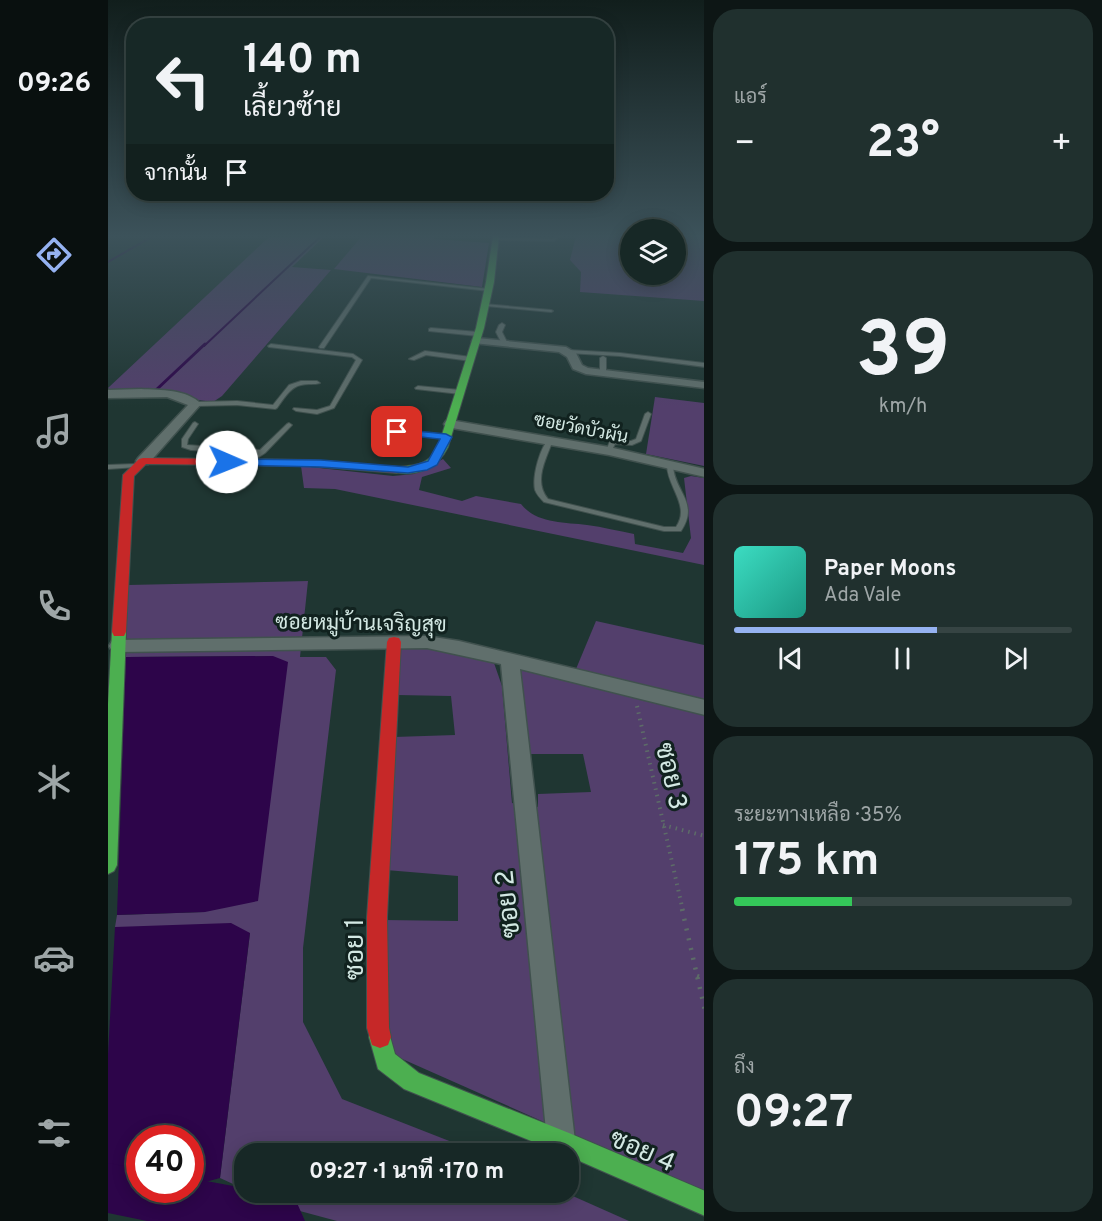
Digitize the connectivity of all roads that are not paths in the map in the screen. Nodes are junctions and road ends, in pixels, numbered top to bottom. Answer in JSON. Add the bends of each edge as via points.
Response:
{"nodes":[{"id":1,"x":359,"y":293,"type":"edge"},
{"id":2,"x":488,"y":293,"type":"edge"},
{"id":3,"x":486,"y":305,"type":"junction"},
{"id":4,"x":551,"y":310,"type":"dead end"},
{"id":5,"x":502,"y":325,"type":"dead end"},
{"id":6,"x":431,"y":330,"type":"dead end"},
{"id":7,"x":478,"y":338,"type":"junction"},
{"id":8,"x":505,"y":344,"type":"junction"},
{"id":9,"x":271,"y":346,"type":"dead end"},
{"id":10,"x":322,"y":347,"type":"dead end"},
{"id":11,"x":569,"y":352,"type":"junction"},
{"id":12,"x":471,"y":358,"type":"junction"},
{"id":13,"x":603,"y":358,"type":"dead end"},
{"id":14,"x":412,"y":359,"type":"dead end"},
{"id":15,"x":704,"y":365,"type":"edge"},
{"id":16,"x":603,"y":373,"type":"junction"},
{"id":17,"x":317,"y":383,"type":"dead end"},
{"id":18,"x":704,"y":384,"type":"edge"},
{"id":19,"x":418,"y":388,"type":"dead end"},
{"id":20,"x":460,"y":392,"type":"junction"},
{"id":21,"x":108,"y":394,"type":"edge"},
{"id":22,"x":195,"y":404,"type":"junction"},
{"id":23,"x":275,"y":406,"type":"junction"},
{"id":24,"x":284,"y":407,"type":"dead end"},
{"id":25,"x":296,"y":409,"type":"dead end"},
{"id":26,"x":648,"y":414,"type":"dead end"},
{"id":27,"x":195,"y":424,"type":"dead end"},
{"id":28,"x":289,"y":425,"type":"dead end"},
{"id":29,"x":448,"y":430,"type":"junction"},
{"id":30,"x":397,"y":432,"type":"dead end"},
{"id":31,"x":550,"y":440,"type":"junction"},
{"id":32,"x":609,"y":451,"type":"junction"},
{"id":33,"x":263,"y":452,"type":"junction"},
{"id":34,"x":249,"y":462,"type":"junction"},
{"id":35,"x":139,"y":463,"type":"junction"},
{"id":36,"x":670,"y":465,"type":"junction"},
{"id":37,"x":108,"y":467,"type":"edge"},
{"id":38,"x":704,"y":472,"type":"edge"},
{"id":39,"x":394,"y":642,"type":"junction"},
{"id":40,"x":118,"y":646,"type":"junction"},
{"id":41,"x":510,"y":661,"type":"junction"},
{"id":42,"x":704,"y":708,"type":"edge"},
{"id":43,"x":108,"y":865,"type":"edge"},
{"id":44,"x":561,"y":1141,"type":"junction"},
{"id":45,"x":704,"y":1204,"type":"edge"}],
"edges":[{"from":1,"to":10,"type":"lane"},
{"from":2,"to":3,"type":"street"},
{"from":3,"to":4,"type":"lane"},
{"from":3,"to":7,"type":"street"},
{"from":5,"to":8,"type":"lane","via":[[499,332]]},
{"from":6,"to":7,"type":"lane"},
{"from":7,"to":8,"type":"street"},
{"from":7,"to":12,"type":"street"},
{"from":8,"to":11,"type":"street"},
{"from":9,"to":25,"type":"lane","via":[[359,360],[332,407],[317,412]]},
{"from":11,"to":15,"type":"lane","via":[[624,354]]},
{"from":11,"to":16,"type":"street","via":[[580,370]]},
{"from":12,"to":14,"type":"lane","via":[[425,353]]},
{"from":12,"to":20,"type":"street"},
{"from":13,"to":16,"type":"lane"},
{"from":16,"to":18,"type":"street"},
{"from":17,"to":23,"type":"lane","via":[[292,385]]},
{"from":19,"to":20,"type":"lane"},
{"from":20,"to":29,"type":"street"},
{"from":21,"to":22,"type":"street","via":[[168,395],[184,397]]},
{"from":22,"to":23,"type":"lane"},
{"from":22,"to":35,"type":"street"},
{"from":23,"to":24,"type":"lane"},
{"from":26,"to":32,"type":"lane","via":[[639,440],[612,442]]},
{"from":27,"to":33,"type":"lane","via":[[184,446]]},
{"from":28,"to":33,"type":"lane"},
{"from":29,"to":30,"type":"lane"},
{"from":29,"to":31,"type":"street","name":"ซอยวัดบัวผัน"},
{"from":29,"to":34,"type":"street","via":[[433,463],[423,468]]},
{"from":31,"to":32,"type":"street","name":"ซอยวัดบัวผัน"},
{"from":31,"to":36,"type":"lane","via":[[540,464],[537,486],[546,501],[678,529],[685,514],[680,490],[670,476]]},
{"from":32,"to":36,"type":"street","name":"ซอยวัดบัวผัน"},
{"from":33,"to":34,"type":"lane"},
{"from":34,"to":35,"type":"street"},
{"from":35,"to":37,"type":"lane"},
{"from":35,"to":40,"type":"street","via":[[127,484]]},
{"from":36,"to":38,"type":"street","name":"ซอยวัดบัวผัน"},
{"from":39,"to":40,"type":"street","name":"ซอยหมู่บ้านเจริญสุข"},
{"from":39,"to":41,"type":"street","name":"ซอยหมู่บ้านเจริญสุข","via":[[459,647]]},
{"from":39,"to":44,"type":"street","name":"ซอย 1","via":[[377,916],[378,1028],[386,1061],[412,1081]]},
{"from":40,"to":43,"type":"street"},
{"from":41,"to":42,"type":"street","name":"ซอยหมู่บ้านเจริญสุข"},
{"from":41,"to":44,"type":"street","name":"ซอย 2"},
{"from":44,"to":45,"type":"street","name":"ซอย 4"}]}
